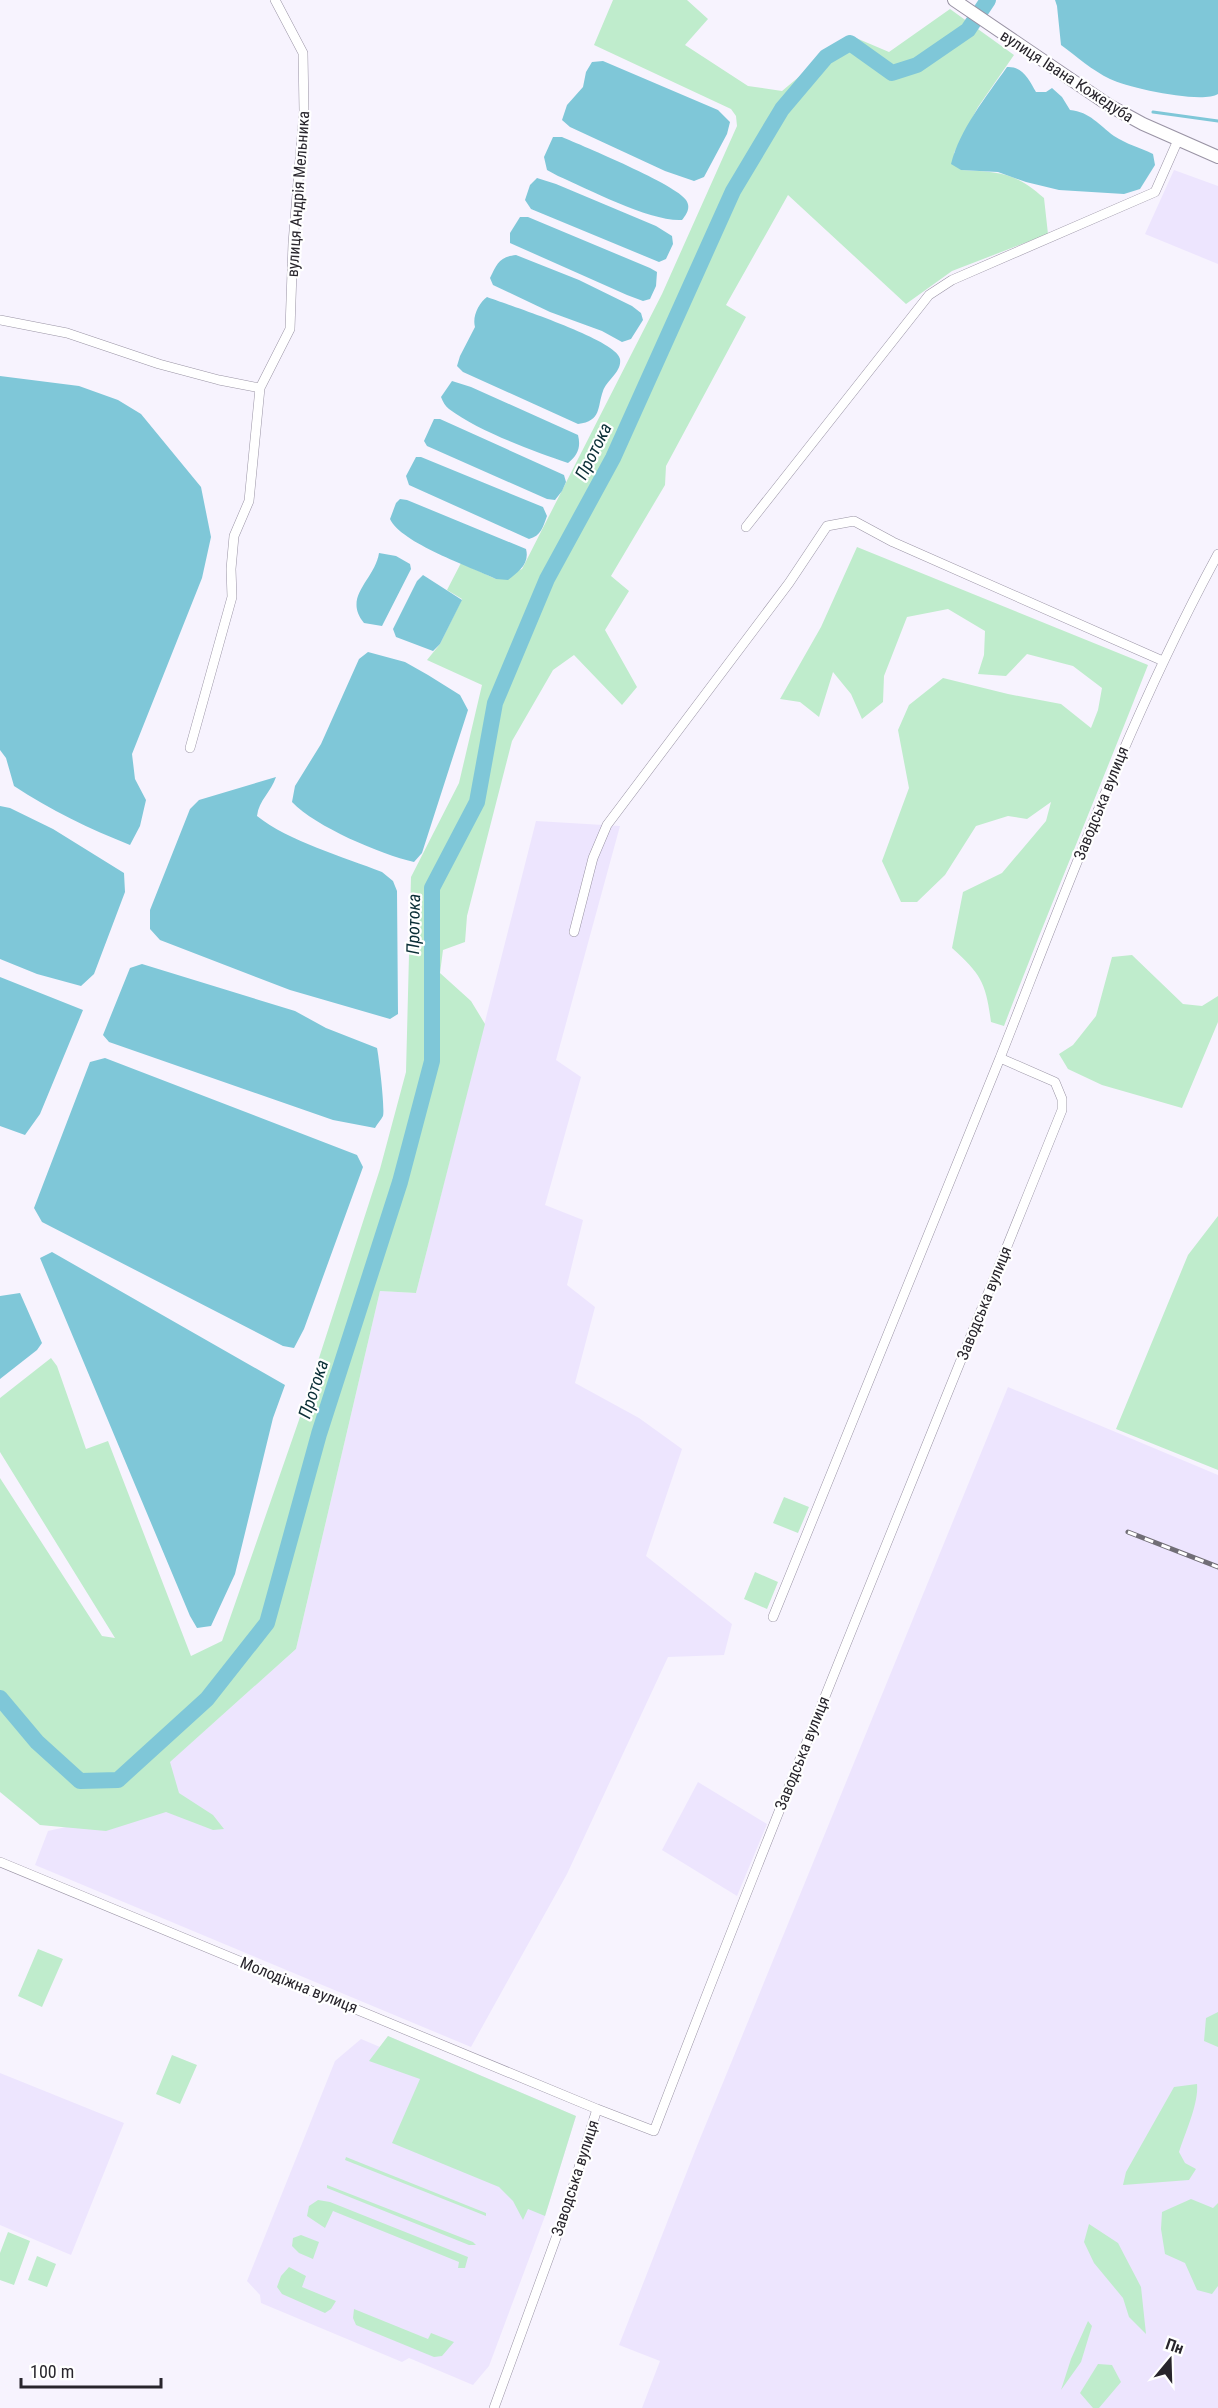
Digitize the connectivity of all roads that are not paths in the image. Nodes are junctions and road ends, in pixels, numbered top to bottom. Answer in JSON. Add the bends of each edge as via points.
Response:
{"nodes":[{"id":1,"x":274,"y":0,"type":"edge"},
{"id":2,"x":959,"y":3,"type":"edge"},
{"id":3,"x":1178,"y":140,"type":"junction"},
{"id":4,"x":1218,"y":157,"type":"edge"},
{"id":5,"x":0,"y":320,"type":"edge"},
{"id":6,"x":260,"y":388,"type":"junction"},
{"id":7,"x":746,"y":527,"type":"dead end"},
{"id":8,"x":1218,"y":554,"type":"edge"},
{"id":9,"x":1163,"y":662,"type":"junction"},
{"id":10,"x":190,"y":748,"type":"dead end"},
{"id":11,"x":574,"y":932,"type":"dead end"},
{"id":12,"x":1000,"y":1058,"type":"junction"},
{"id":13,"x":772,"y":1617,"type":"dead end"},
{"id":14,"x":0,"y":1862,"type":"edge"},
{"id":15,"x":597,"y":2109,"type":"junction"},
{"id":16,"x":494,"y":2408,"type":"edge"}],
"edges":[{"from":1,"to":6,"type":"street","name":"вулиця Андрія Мельника","via":[[303,53],[304,111],[290,329]]},
{"from":2,"to":3,"type":"street","name":"вулиця Івана Кожедуба","via":[[1110,106]]},
{"from":3,"to":4,"type":"street","name":"вулиця Івана Кожедуба"},
{"from":3,"to":7,"type":"street","via":[[1155,192],[952,280],[929,295]]},
{"from":5,"to":6,"type":"street","via":[[67,333],[159,364]]},
{"from":6,"to":10,"type":"street","name":"вулиця Андрія Мельника","via":[[249,501],[234,536],[232,597]]},
{"from":8,"to":9,"type":"street","name":"Заводська вулиця"},
{"from":9,"to":11,"type":"street","via":[[854,521],[827,526],[789,583],[608,825],[593,858]]},
{"from":9,"to":12,"type":"street","name":"Заводська вулиця","via":[[1106,790]]},
{"from":12,"to":13,"type":"street","name":"Заводська вулиця"},
{"from":12,"to":15,"type":"street","name":"Заводська вулиця","via":[[1055,1082],[1062,1110],[865,1594],[654,2132]]},
{"from":14,"to":15,"type":"street","name":"Молодіжна вулиця"},
{"from":15,"to":16,"type":"street","name":"Заводська вулиця","via":[[564,2216]]}]}
